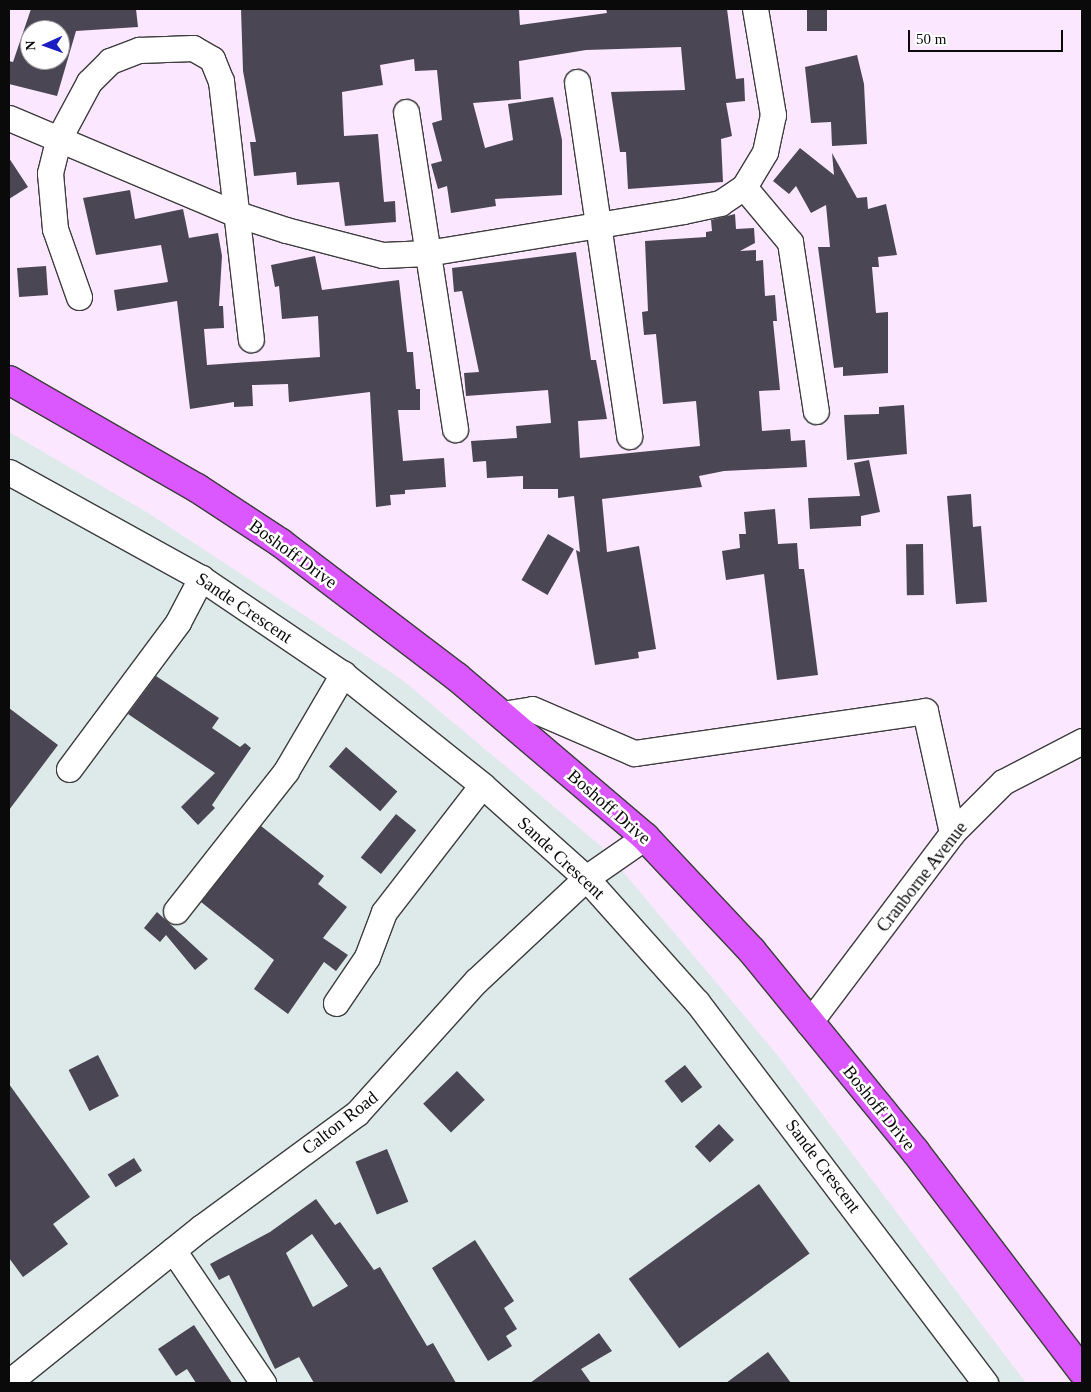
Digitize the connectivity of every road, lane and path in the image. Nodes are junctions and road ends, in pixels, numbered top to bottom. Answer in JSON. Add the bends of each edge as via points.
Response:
{"nodes":[{"id":1,"x":755,"y":9,"type":"edge"},
{"id":2,"x":577,"y":82,"type":"dead end"},
{"id":3,"x":406,"y":112,"type":"dead end"},
{"id":4,"x":9,"y":118,"type":"edge"},
{"id":5,"x":59,"y":138,"type":"junction"},
{"id":6,"x":744,"y":187,"type":"junction"},
{"id":7,"x":234,"y":213,"type":"junction"},
{"id":8,"x":598,"y":224,"type":"junction"},
{"id":9,"x":427,"y":253,"type":"junction"},
{"id":10,"x":79,"y":297,"type":"dead end"},
{"id":11,"x":251,"y":338,"type":"dead end"},
{"id":12,"x":9,"y":380,"type":"edge"},
{"id":13,"x":816,"y":411,"type":"dead end"},
{"id":14,"x":455,"y":429,"type":"dead end"},
{"id":15,"x":629,"y":436,"type":"dead end"},
{"id":16,"x":9,"y":472,"type":"edge"},
{"id":17,"x":201,"y":578,"type":"junction"},
{"id":18,"x":342,"y":674,"type":"junction"},
{"id":19,"x":502,"y":714,"type":"junction"},
{"id":20,"x":1082,"y":741,"type":"edge"},
{"id":21,"x":69,"y":769,"type":"dead end"},
{"id":22,"x":482,"y":785,"type":"junction"},
{"id":23,"x":952,"y":834,"type":"junction"},
{"id":24,"x":645,"y":837,"type":"junction"},
{"id":25,"x":586,"y":878,"type":"junction"},
{"id":26,"x":176,"y":911,"type":"dead end"},
{"id":27,"x":336,"y":1003,"type":"dead end"},
{"id":28,"x":809,"y":1023,"type":"junction"},
{"id":29,"x":173,"y":1250,"type":"junction"},
{"id":30,"x":1082,"y":1371,"type":"edge"},
{"id":31,"x":9,"y":1382,"type":"edge"},
{"id":32,"x":263,"y":1383,"type":"edge"},
{"id":33,"x":985,"y":1383,"type":"edge"}],
"edges":[{"from":1,"to":6,"type":"street","via":[[773,115],[765,152]]},
{"from":2,"to":8,"type":"street"},
{"from":3,"to":9,"type":"street"},
{"from":4,"to":5,"type":"street"},
{"from":5,"to":7,"type":"street"},
{"from":5,"to":7,"type":"street","via":[[88,82],[110,61],[139,50],[193,48],[212,59],[221,81]]},
{"from":5,"to":10,"type":"street","via":[[50,173],[55,229]]},
{"from":6,"to":8,"type":"street","via":[[720,203]]},
{"from":6,"to":13,"type":"street","via":[[790,242]]},
{"from":7,"to":9,"type":"street","via":[[383,255]]},
{"from":7,"to":11,"type":"street"},
{"from":8,"to":9,"type":"street"},
{"from":8,"to":15,"type":"street"},
{"from":9,"to":14,"type":"street"},
{"from":12,"to":19,"type":"main road","name":"Boshoff Drive","via":[[197,488],[281,543]]},
{"from":16,"to":17,"type":"street","name":"Sande Crescent"},
{"from":17,"to":18,"type":"street","name":"Sande Crescent"},
{"from":17,"to":21,"type":"street","via":[[178,622]]},
{"from":18,"to":22,"type":"street","name":"Sande Crescent"},
{"from":18,"to":26,"type":"street","via":[[286,771]]},
{"from":19,"to":23,"type":"street","via":[[532,709],[634,753],[925,711]]},
{"from":19,"to":24,"type":"main road","name":"Boshoff Drive"},
{"from":20,"to":23,"type":"street","name":"Cranborne Avenue","via":[[1003,782]]},
{"from":22,"to":25,"type":"street","name":"Sande Crescent"},
{"from":22,"to":27,"type":"street","via":[[384,912],[367,957]]},
{"from":23,"to":28,"type":"street","name":"Cranborne Avenue"},
{"from":24,"to":25,"type":"street","name":"Calton Road"},
{"from":24,"to":28,"type":"main road","name":"Boshoff Drive","via":[[752,951]]},
{"from":25,"to":29,"type":"street","name":"Calton Road","via":[[476,981],[378,1094]]},
{"from":25,"to":33,"type":"street","name":"Sande Crescent","via":[[697,1002]]},
{"from":28,"to":30,"type":"main road","name":"Boshoff Drive","via":[[915,1152]]},
{"from":29,"to":31,"type":"street","name":"Calton Road"},
{"from":29,"to":32,"type":"street"}]}
